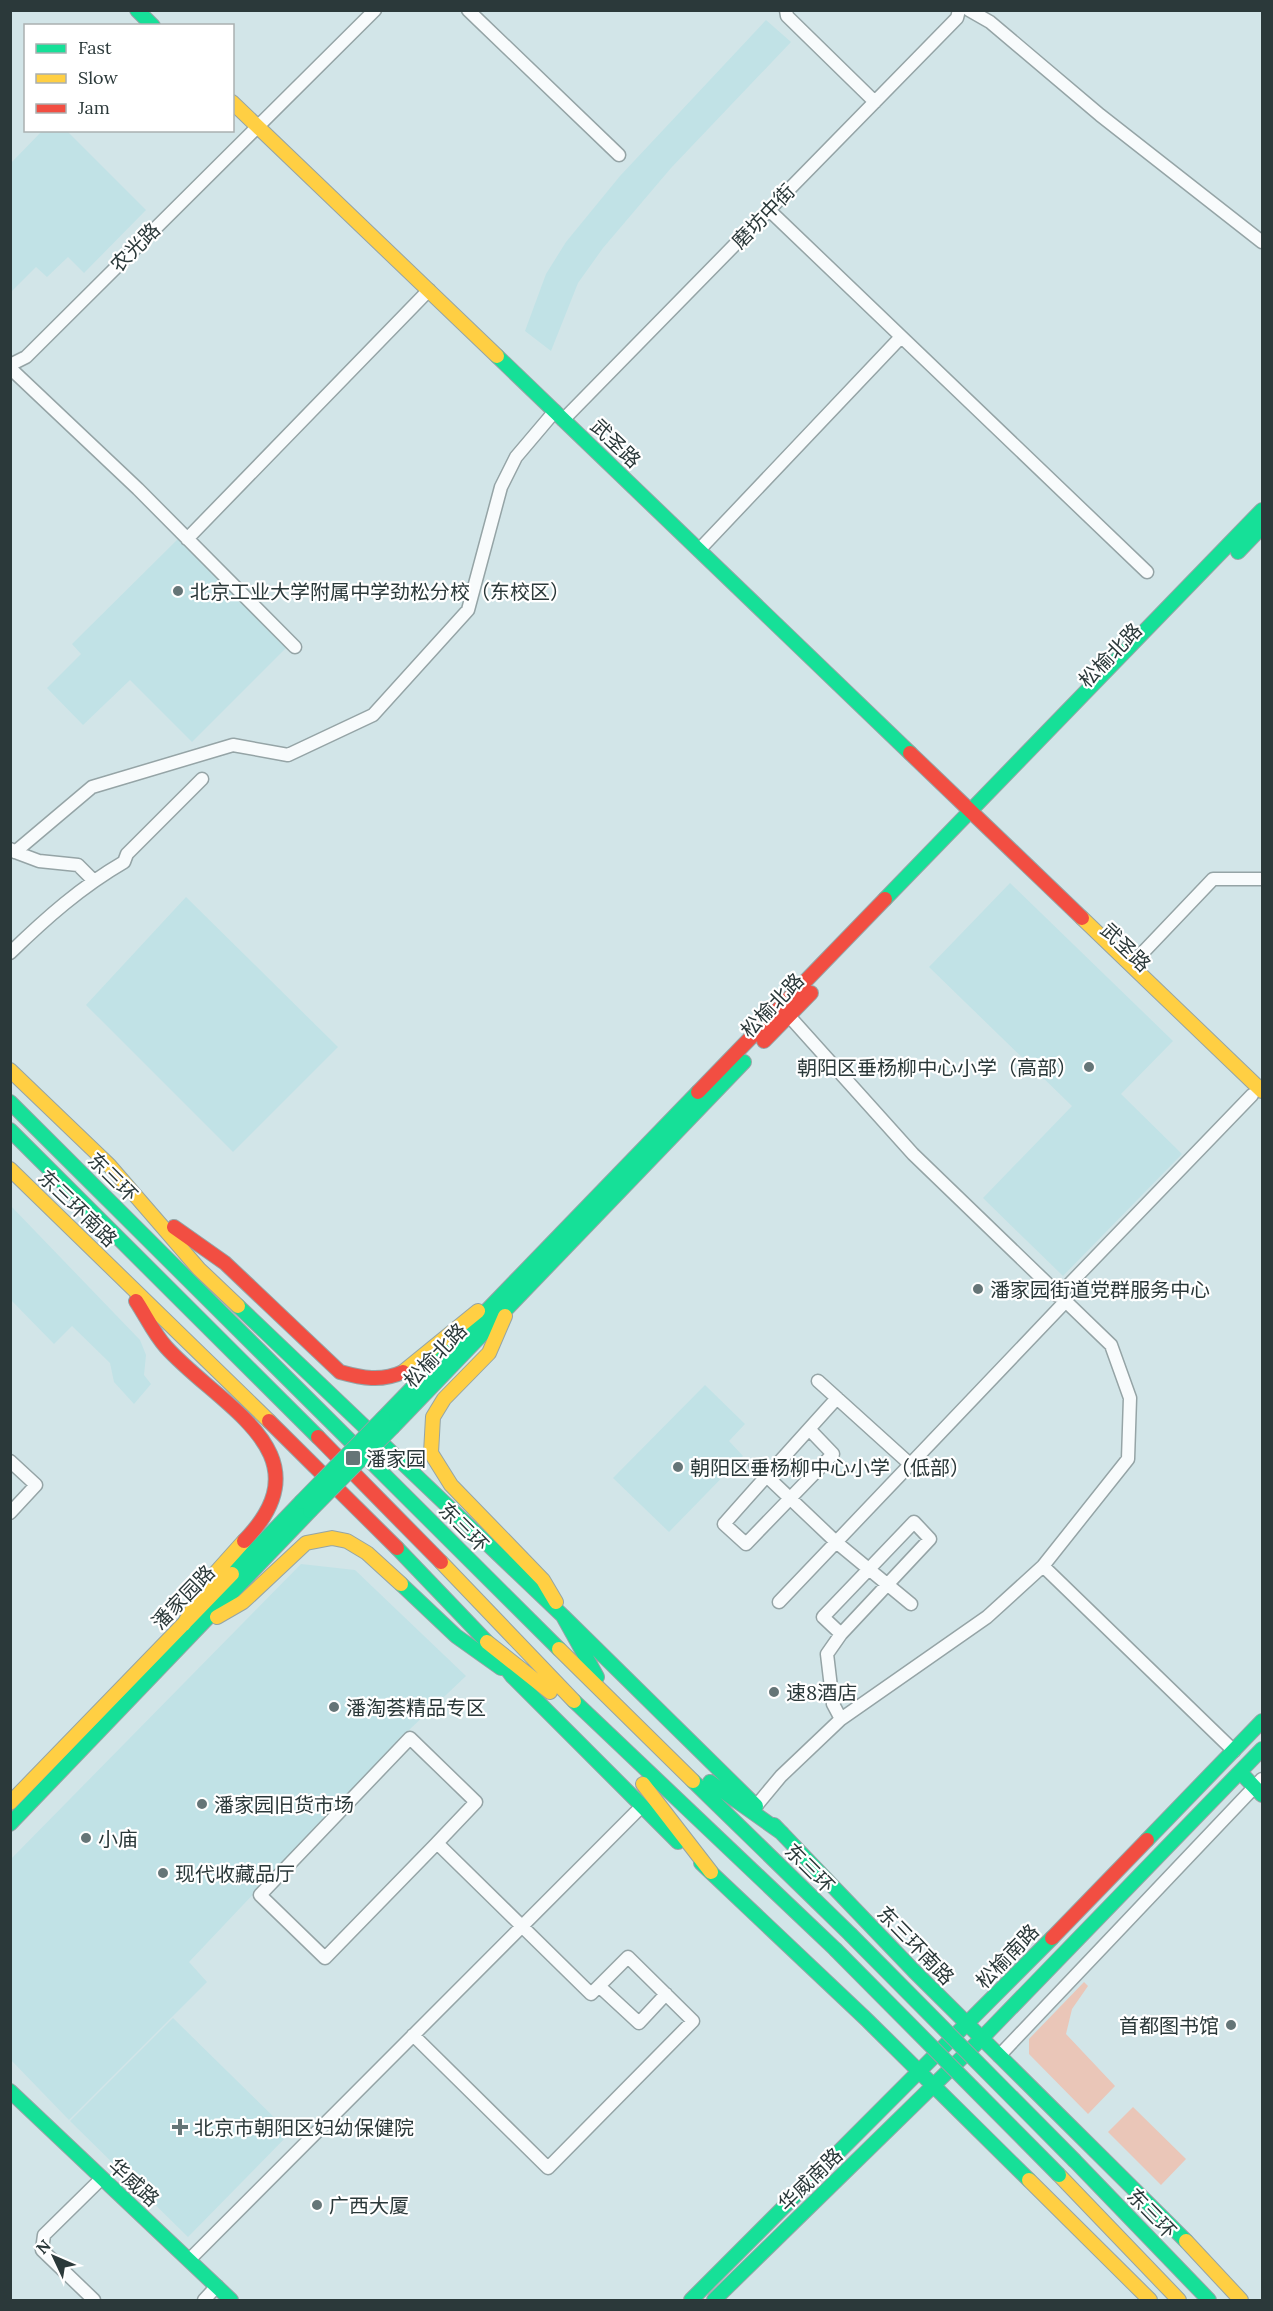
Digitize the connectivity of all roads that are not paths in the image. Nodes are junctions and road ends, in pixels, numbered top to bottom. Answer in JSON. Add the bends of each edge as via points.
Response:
{"nodes":[{"id":1,"x":137,"y":10,"type":"edge"},
{"id":2,"x":375,"y":10,"type":"edge"},
{"id":3,"x":468,"y":10,"type":"edge"},
{"id":4,"x":786,"y":10,"type":"edge"},
{"id":5,"x":959,"y":10,"type":"edge"},
{"id":6,"x":969,"y":10,"type":"edge"},
{"id":7,"x":151,"y":24,"type":"edge"},
{"id":8,"x":875,"y":102,"type":"junction"},
{"id":9,"x":234,"y":104,"type":"edge"},
{"id":10,"x":257,"y":125,"type":"junction"},
{"id":11,"x":619,"y":155,"type":"dead end"},
{"id":12,"x":769,"y":210,"type":"junction"},
{"id":13,"x":1263,"y":242,"type":"edge"},
{"id":14,"x":429,"y":290,"type":"junction"},
{"id":15,"x":901,"y":336,"type":"junction"},
{"id":16,"x":10,"y":367,"type":"edge"},
{"id":17,"x":559,"y":415,"type":"junction"},
{"id":18,"x":1263,"y":510,"type":"edge"},
{"id":19,"x":1263,"y":526,"type":"edge"},
{"id":20,"x":187,"y":539,"type":"junction"},
{"id":21,"x":699,"y":550,"type":"junction"},
{"id":22,"x":1148,"y":572,"type":"dead end"},
{"id":23,"x":295,"y":647,"type":"dead end"},
{"id":24,"x":202,"y":778,"type":"dead end"},
{"id":25,"x":974,"y":818,"type":"junction"},
{"id":26,"x":13,"y":851,"type":"edge"},
{"id":27,"x":1263,"y":879,"type":"edge"},
{"id":28,"x":93,"y":880,"type":"junction"},
{"id":29,"x":10,"y":953,"type":"edge"},
{"id":30,"x":1131,"y":965,"type":"junction"},
{"id":31,"x":789,"y":1016,"type":"junction"},
{"id":32,"x":10,"y":1070,"type":"edge"},
{"id":33,"x":1257,"y":1093,"type":"edge"},
{"id":34,"x":10,"y":1102,"type":"edge"},
{"id":35,"x":1263,"y":1105,"type":"edge"},
{"id":36,"x":10,"y":1130,"type":"edge"},
{"id":37,"x":10,"y":1169,"type":"edge"},
{"id":38,"x":158,"y":1216,"type":"junction"},
{"id":39,"x":119,"y":1275,"type":"junction"},
{"id":40,"x":1061,"y":1300,"type":"junction"},
{"id":41,"x":504,"y":1302,"type":"junction"},
{"id":42,"x":818,"y":1381,"type":"dead end"},
{"id":43,"x":837,"y":1398,"type":"junction"},
{"id":44,"x":809,"y":1429,"type":"junction"},
{"id":45,"x":10,"y":1461,"type":"edge"},
{"id":46,"x":755,"y":1465,"type":"dead end"},
{"id":47,"x":911,"y":1465,"type":"junction"},
{"id":48,"x":767,"y":1476,"type":"junction"},
{"id":49,"x":790,"y":1498,"type":"junction"},
{"id":50,"x":306,"y":1507,"type":"junction"},
{"id":51,"x":10,"y":1513,"type":"edge"},
{"id":52,"x":836,"y":1542,"type":"junction"},
{"id":53,"x":1043,"y":1566,"type":"junction"},
{"id":54,"x":869,"y":1569,"type":"junction"},
{"id":55,"x":888,"y":1585,"type":"junction"},
{"id":56,"x":779,"y":1602,"type":"dead end"},
{"id":57,"x":911,"y":1604,"type":"dead end"},
{"id":58,"x":563,"y":1616,"type":"junction"},
{"id":59,"x":184,"y":1624,"type":"junction"},
{"id":60,"x":200,"y":1626,"type":"junction"},
{"id":61,"x":841,"y":1634,"type":"junction"},
{"id":62,"x":487,"y":1642,"type":"junction"},
{"id":63,"x":512,"y":1676,"type":"junction"},
{"id":64,"x":611,"y":1701,"type":"junction"},
{"id":65,"x":841,"y":1719,"type":"junction"},
{"id":66,"x":1263,"y":1721,"type":"edge"},
{"id":67,"x":594,"y":1722,"type":"junction"},
{"id":68,"x":621,"y":1748,"type":"junction"},
{"id":69,"x":661,"y":1748,"type":"junction"},
{"id":70,"x":1263,"y":1749,"type":"edge"},
{"id":71,"x":1234,"y":1750,"type":"junction"},
{"id":72,"x":1240,"y":1772,"type":"junction"},
{"id":73,"x":1260,"y":1787,"type":"edge"},
{"id":74,"x":10,"y":1803,"type":"edge"},
{"id":75,"x":756,"y":1806,"type":"junction"},
{"id":76,"x":641,"y":1807,"type":"junction"},
{"id":77,"x":10,"y":1824,"type":"edge"},
{"id":78,"x":782,"y":1833,"type":"junction"},
{"id":79,"x":437,"y":1843,"type":"junction"},
{"id":80,"x":711,"y":1872,"type":"junction"},
{"id":81,"x":522,"y":1926,"type":"junction"},
{"id":82,"x":914,"y":1971,"type":"junction"},
{"id":83,"x":599,"y":1986,"type":"junction"},
{"id":84,"x":666,"y":1994,"type":"junction"},
{"id":85,"x":866,"y":2019,"type":"junction"},
{"id":86,"x":967,"y":2025,"type":"junction"},
{"id":87,"x":413,"y":2036,"type":"junction"},
{"id":88,"x":981,"y":2039,"type":"junction"},
{"id":89,"x":999,"y":2056,"type":"junction"},
{"id":90,"x":919,"y":2071,"type":"junction"},
{"id":91,"x":933,"y":2085,"type":"junction"},
{"id":92,"x":10,"y":2091,"type":"edge"},
{"id":93,"x":101,"y":2179,"type":"junction"},
{"id":94,"x":190,"y":2259,"type":"junction"},
{"id":95,"x":217,"y":2286,"type":"junction"},
{"id":96,"x":94,"y":2301,"type":"edge"},
{"id":97,"x":204,"y":2301,"type":"edge"},
{"id":98,"x":231,"y":2301,"type":"edge"},
{"id":99,"x":691,"y":2301,"type":"edge"},
{"id":100,"x":714,"y":2301,"type":"edge"},
{"id":101,"x":1150,"y":2301,"type":"edge"},
{"id":102,"x":1179,"y":2301,"type":"edge"},
{"id":103,"x":1209,"y":2301,"type":"edge"},
{"id":104,"x":1241,"y":2301,"type":"edge"}],
"edges":[{"from":1,"to":7,"type":"main road"},
{"from":2,"to":10,"type":"street","name":"农光路"},
{"from":3,"to":11,"type":"street"},
{"from":4,"to":8,"type":"street","via":[[787,16]]},
{"from":5,"to":8,"type":"street","name":"磨坊中街","via":[[957,18]]},
{"from":6,"to":13,"type":"street","via":[[990,22],[1100,115]]},
{"from":8,"to":12,"type":"street","name":"磨坊中街"},
{"from":9,"to":10,"type":"main road","name":"武圣路"},
{"from":10,"to":14,"type":"main road","name":"武圣路"},
{"from":10,"to":16,"type":"street","name":"农光路","via":[[26,357]]},
{"from":12,"to":15,"type":"street"},
{"from":12,"to":17,"type":"street","name":"磨坊中街"},
{"from":14,"to":17,"type":"main road","name":"武圣路"},
{"from":14,"to":20,"type":"street"},
{"from":15,"to":21,"type":"street"},
{"from":15,"to":22,"type":"street"},
{"from":16,"to":20,"type":"street"},
{"from":17,"to":21,"type":"main road","name":"武圣路"},
{"from":17,"to":26,"type":"street","name":"磨坊中街","via":[[516,457],[501,487],[468,610],[373,715],[288,755],[233,745],[93,787]]},
{"from":18,"to":25,"type":"main road","name":"松榆北路"},
{"from":19,"to":25,"type":"main road","name":"松榆北路"},
{"from":20,"to":23,"type":"street"},
{"from":21,"to":25,"type":"main road","name":"武圣路"},
{"from":24,"to":28,"type":"street","via":[[127,854],[124,862]]},
{"from":25,"to":30,"type":"main road","name":"武圣路"},
{"from":25,"to":31,"type":"main road","name":"松榆北路"},
{"from":25,"to":33,"type":"main road","name":"武圣路"},
{"from":25,"to":41,"type":"main road","name":"松榆北路"},
{"from":26,"to":28,"type":"street","via":[[39,861],[78,865]]},
{"from":27,"to":30,"type":"street","via":[[1213,879]]},
{"from":28,"to":29,"type":"street"},
{"from":30,"to":33,"type":"main road","name":"武圣路"},
{"from":31,"to":40,"type":"street","via":[[913,1154]]},
{"from":31,"to":41,"type":"main road","name":"松榆北路"},
{"from":32,"to":38,"type":"main road","via":[[50,1105]]},
{"from":33,"to":35,"type":"main road","name":"武圣路"},
{"from":33,"to":40,"type":"street"},
{"from":34,"to":64,"type":"main road","name":"东三环"},
{"from":36,"to":67,"type":"main road","name":"东三环","via":[[365,1483]]},
{"from":37,"to":39,"type":"main road","name":"东三环南路"},
{"from":38,"to":41,"type":"main road","via":[[225,1263],[340,1372],[360,1380],[387,1380],[414,1366],[456,1324]]},
{"from":38,"to":58,"type":"main road","name":"东三环南路","via":[[200,1269]]},
{"from":39,"to":59,"type":"main road","via":[[166,1346],[262,1437],[275,1461],[273,1502],[213,1573]]},
{"from":39,"to":62,"type":"main road","via":[[352,1502]]},
{"from":40,"to":47,"type":"street"},
{"from":40,"to":53,"type":"street","via":[[1111,1345],[1130,1398],[1128,1459]]},
{"from":41,"to":50,"type":"main road","name":"松榆北路","bridge":true},
{"from":41,"to":58,"type":"main road","via":[[489,1353],[444,1399],[433,1417],[430,1453],[451,1485],[543,1580]]},
{"from":42,"to":43,"type":"street"},
{"from":43,"to":44,"type":"street"},
{"from":43,"to":47,"type":"street"},
{"from":44,"to":48,"type":"street"},
{"from":44,"to":49,"type":"street","via":[[833,1454]]},
{"from":45,"to":51,"type":"street","via":[[36,1485]]},
{"from":46,"to":48,"type":"street"},
{"from":47,"to":52,"type":"street"},
{"from":48,"to":49,"type":"street"},
{"from":48,"to":49,"type":"street","via":[[724,1524],[746,1544]]},
{"from":49,"to":52,"type":"street"},
{"from":50,"to":59,"type":"main road","name":"潘家园路"},
{"from":50,"to":60,"type":"main road","name":"潘家园路"},
{"from":52,"to":54,"type":"street"},
{"from":52,"to":56,"type":"street"},
{"from":53,"to":65,"type":"street","via":[[987,1617]]},
{"from":53,"to":71,"type":"street"},
{"from":54,"to":55,"type":"street"},
{"from":54,"to":55,"type":"street","via":[[914,1522],[930,1539]]},
{"from":54,"to":61,"type":"street","via":[[823,1617]]},
{"from":55,"to":57,"type":"street"},
{"from":55,"to":61,"type":"street"},
{"from":58,"to":64,"type":"main road"},
{"from":58,"to":75,"type":"main road","name":"东三环南路"},
{"from":59,"to":74,"type":"main road","name":"潘家园路"},
{"from":60,"to":63,"type":"main road","via":[[243,1602],[306,1543],[332,1538],[347,1541],[367,1553],[456,1636]]},
{"from":60,"to":77,"type":"main road","name":"潘家园路"},
{"from":61,"to":65,"type":"street","via":[[827,1654],[832,1704]]},
{"from":62,"to":63,"type":"main road"},
{"from":62,"to":67,"type":"main road","via":[[574,1714]]},
{"from":63,"to":76,"type":"main road"},
{"from":64,"to":69,"type":"main road","name":"东三环"},
{"from":65,"to":75,"type":"street","via":[[781,1776]]},
{"from":66,"to":71,"type":"main road","name":"松榆南路"},
{"from":67,"to":68,"type":"main road","name":"东三环"},
{"from":68,"to":80,"type":"main road","via":[[637,1777]]},
{"from":68,"to":102,"type":"main road","name":"东三环","bridge":true,"via":[[835,1949]]},
{"from":69,"to":78,"type":"main road"},
{"from":69,"to":103,"type":"main road","name":"东三环","bridge":true,"via":[[1075,2161]]},
{"from":70,"to":72,"type":"main road","name":"松榆南路"},
{"from":71,"to":86,"type":"main road","name":"松榆南路"},
{"from":72,"to":73,"type":"main road"},
{"from":72,"to":88,"type":"main road","name":"松榆南路"},
{"from":73,"to":89,"type":"street"},
{"from":75,"to":78,"type":"main road","name":"东三环南路"},
{"from":76,"to":80,"type":"main road"},
{"from":76,"to":81,"type":"street"},
{"from":78,"to":82,"type":"main road","name":"东三环南路"},
{"from":79,"to":79,"type":"street","via":[[326,1958],[260,1895],[410,1738],[476,1802]]},
{"from":79,"to":81,"type":"street"},
{"from":80,"to":85,"type":"main road"},
{"from":81,"to":83,"type":"street","via":[[591,1994]]},
{"from":81,"to":87,"type":"street"},
{"from":82,"to":85,"type":"main road"},
{"from":82,"to":86,"type":"main road","name":"东三环南路"},
{"from":83,"to":84,"type":"street","via":[[628,1957]]},
{"from":83,"to":84,"type":"street","via":[[639,2023]]},
{"from":84,"to":87,"type":"street","via":[[693,2021],[548,2168]]},
{"from":85,"to":90,"type":"main road"},
{"from":86,"to":88,"type":"main road","name":"东三环南路"},
{"from":86,"to":90,"type":"main road","name":"松榆南路"},
{"from":87,"to":94,"type":"street"},
{"from":88,"to":89,"type":"main road","name":"东三环南路"},
{"from":88,"to":91,"type":"main road","name":"松榆南路"},
{"from":89,"to":104,"type":"main road","name":"东三环南路","via":[[1217,2272]]},
{"from":90,"to":91,"type":"main road"},
{"from":90,"to":99,"type":"main road","name":"松榆南路"},
{"from":91,"to":100,"type":"main road","name":"华威南路"},
{"from":91,"to":101,"type":"main road"},
{"from":92,"to":93,"type":"main road","name":"华威路"},
{"from":93,"to":94,"type":"main road","name":"华威路"},
{"from":93,"to":96,"type":"street","via":[[44,2235],[42,2250]]},
{"from":94,"to":95,"type":"main road","name":"华威路"},
{"from":95,"to":97,"type":"street"},
{"from":95,"to":98,"type":"main road","name":"华威路"}]}
